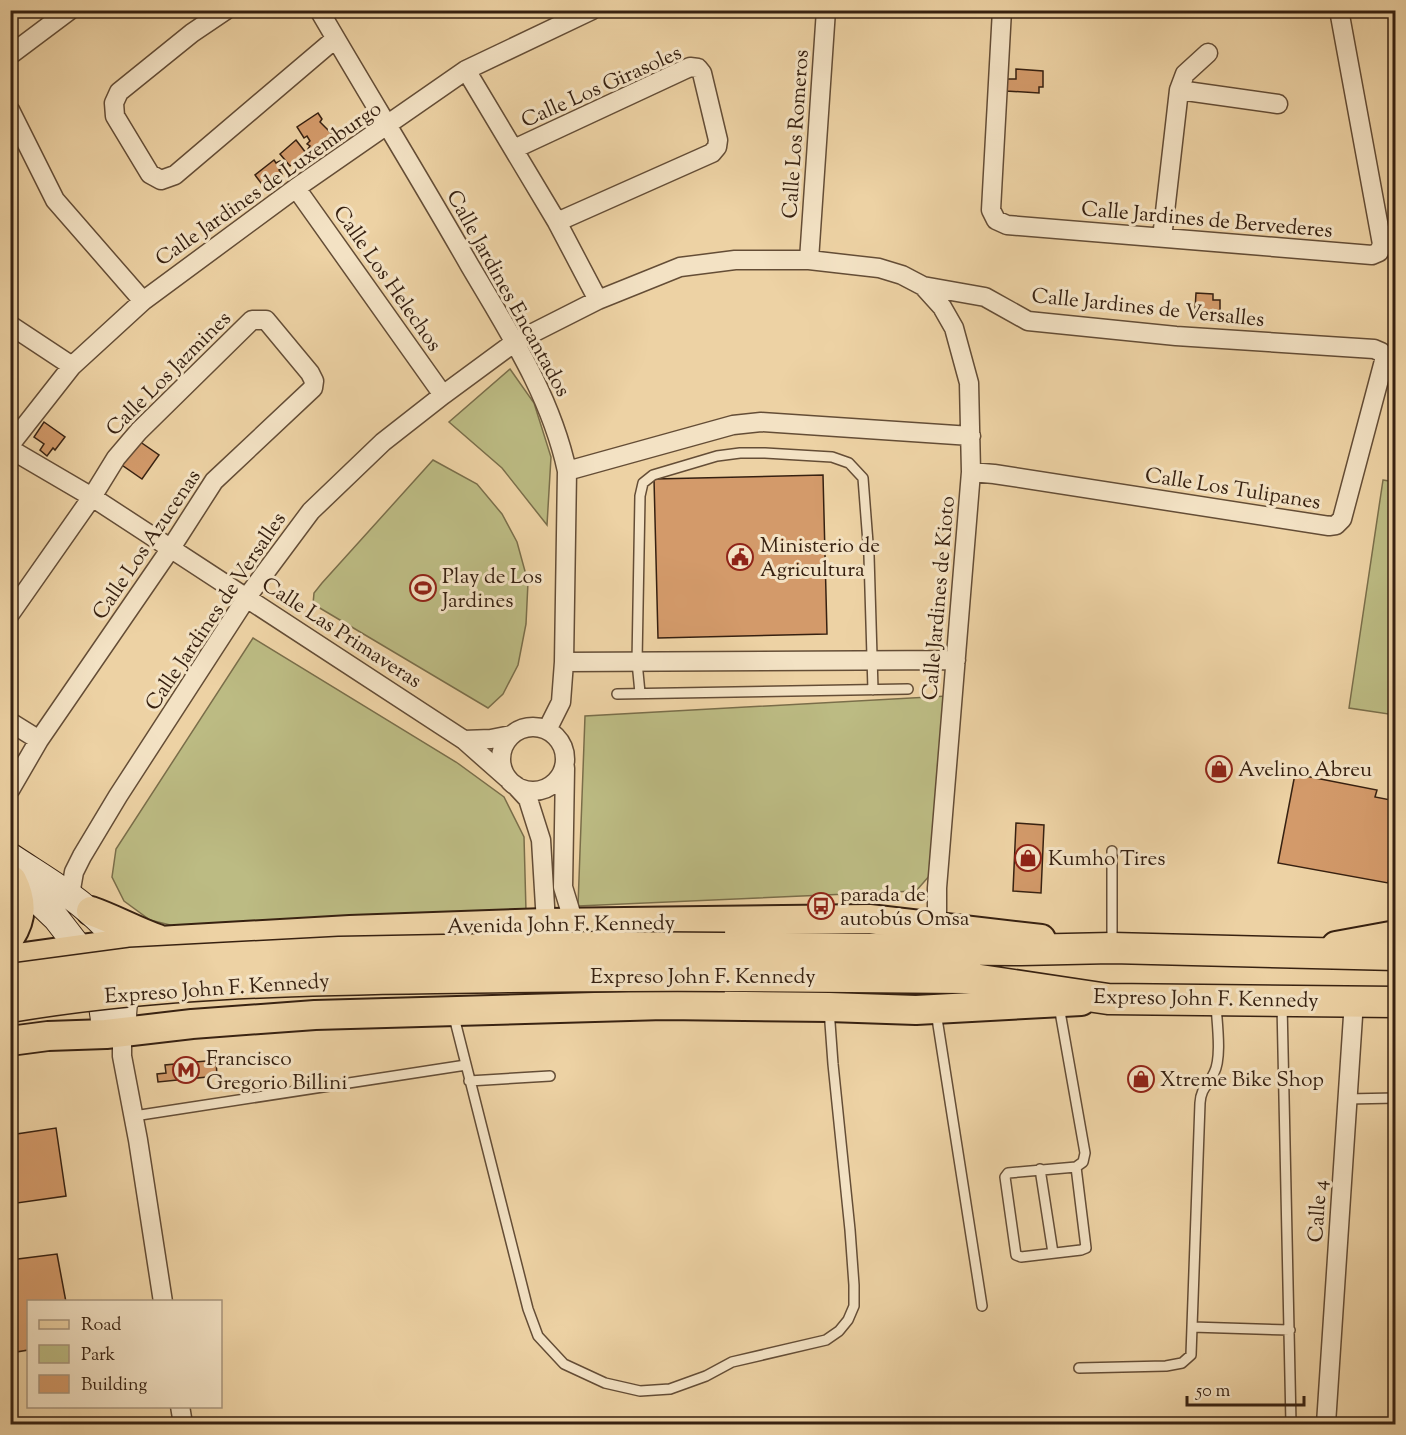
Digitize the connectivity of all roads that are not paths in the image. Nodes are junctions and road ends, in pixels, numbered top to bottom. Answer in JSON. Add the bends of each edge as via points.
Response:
{"nodes":[{"id":1,"x":69,"y":10,"type":"edge"},
{"id":2,"x":226,"y":10,"type":"edge"},
{"id":3,"x":319,"y":10,"type":"edge"},
{"id":4,"x":592,"y":10,"type":"edge"},
{"id":5,"x":825,"y":10,"type":"edge"},
{"id":6,"x":1002,"y":10,"type":"edge"},
{"id":7,"x":1339,"y":10,"type":"edge"},
{"id":8,"x":46,"y":18,"type":"edge"},
{"id":9,"x":335,"y":39,"type":"junction"},
{"id":10,"x":1208,"y":53,"type":"dead end"},
{"id":11,"x":10,"y":55,"type":"edge"},
{"id":12,"x":466,"y":70,"type":"junction"},
{"id":13,"x":1179,"y":90,"type":"junction"},
{"id":14,"x":1278,"y":104,"type":"dead end"},
{"id":15,"x":10,"y":110,"type":"edge"},
{"id":16,"x":388,"y":125,"type":"junction"},
{"id":17,"x":514,"y":149,"type":"junction"},
{"id":18,"x":296,"y":188,"type":"junction"},
{"id":19,"x":557,"y":222,"type":"junction"},
{"id":20,"x":1162,"y":238,"type":"junction"},
{"id":21,"x":809,"y":261,"type":"junction"},
{"id":22,"x":923,"y":286,"type":"junction"},
{"id":23,"x":598,"y":300,"type":"junction"},
{"id":24,"x":143,"y":301,"type":"junction"},
{"id":25,"x":261,"y":319,"type":"joint"},
{"id":26,"x":10,"y":325,"type":"edge"},
{"id":27,"x":515,"y":342,"type":"junction"},
{"id":28,"x":1374,"y":349,"type":"joint"},
{"id":29,"x":72,"y":366,"type":"junction"},
{"id":30,"x":442,"y":395,"type":"junction"},
{"id":31,"x":971,"y":436,"type":"junction"},
{"id":32,"x":10,"y":447,"type":"edge"},
{"id":33,"x":567,"y":471,"type":"junction"},
{"id":34,"x":971,"y":472,"type":"junction"},
{"id":35,"x":92,"y":497,"type":"junction"},
{"id":36,"x":171,"y":548,"type":"junction"},
{"id":37,"x":247,"y":597,"type":"junction"},
{"id":38,"x":10,"y":614,"type":"edge"},
{"id":39,"x":874,"y":660,"type":"junction"},
{"id":40,"x":956,"y":660,"type":"junction"},
{"id":41,"x":637,"y":662,"type":"junction"},
{"id":42,"x":564,"y":663,"type":"junction"},
{"id":43,"x":908,"y":689,"type":"dead end"},
{"id":44,"x":873,"y":690,"type":"junction"},
{"id":45,"x":640,"y":693,"type":"junction"},
{"id":46,"x":617,"y":694,"type":"dead end"},
{"id":47,"x":10,"y":722,"type":"edge"},
{"id":48,"x":547,"y":730,"type":"junction"},
{"id":49,"x":511,"y":735,"type":"junction"},
{"id":50,"x":39,"y":740,"type":"junction"},
{"id":51,"x":464,"y":740,"type":"junction"},
{"id":52,"x":565,"y":761,"type":"junction"},
{"id":53,"x":511,"y":782,"type":"junction"},
{"id":54,"x":10,"y":790,"type":"edge"},
{"id":55,"x":1112,"y":851,"type":"dead end"},
{"id":56,"x":11,"y":872,"type":"edge"},
{"id":57,"x":80,"y":903,"type":"junction"},
{"id":58,"x":560,"y":923,"type":"junction"},
{"id":59,"x":937,"y":927,"type":"junction"},
{"id":60,"x":1395,"y":935,"type":"edge"},
{"id":61,"x":10,"y":937,"type":"edge"},
{"id":62,"x":170,"y":941,"type":"junction"},
{"id":63,"x":117,"y":944,"type":"junction"},
{"id":64,"x":1112,"y":948,"type":"junction"},
{"id":65,"x":80,"y":950,"type":"junction"},
{"id":66,"x":1299,"y":953,"type":"junction"},
{"id":67,"x":1395,"y":955,"type":"edge"},
{"id":68,"x":23,"y":958,"type":"edge"},
{"id":69,"x":725,"y":962,"type":"junction"},
{"id":70,"x":10,"y":979,"type":"edge"},
{"id":71,"x":1108,"y":999,"type":"junction"},
{"id":72,"x":1216,"y":1000,"type":"junction"},
{"id":73,"x":1282,"y":1000,"type":"junction"},
{"id":74,"x":1354,"y":1001,"type":"junction"},
{"id":75,"x":1395,"y":1002,"type":"edge"},
{"id":76,"x":1059,"y":1003,"type":"junction"},
{"id":77,"x":10,"y":1007,"type":"edge"},
{"id":78,"x":829,"y":1007,"type":"junction"},
{"id":79,"x":936,"y":1009,"type":"junction"},
{"id":80,"x":453,"y":1012,"type":"junction"},
{"id":81,"x":192,"y":1024,"type":"junction"},
{"id":82,"x":48,"y":1036,"type":"junction"},
{"id":83,"x":117,"y":1040,"type":"junction"},
{"id":84,"x":10,"y":1041,"type":"edge"},
{"id":85,"x":466,"y":1065,"type":"junction"},
{"id":86,"x":550,"y":1076,"type":"dead end"},
{"id":87,"x":470,"y":1081,"type":"junction"},
{"id":88,"x":1395,"y":1098,"type":"edge"},
{"id":89,"x":1347,"y":1099,"type":"junction"},
{"id":90,"x":134,"y":1116,"type":"junction"},
{"id":91,"x":1076,"y":1167,"type":"junction"},
{"id":92,"x":1040,"y":1170,"type":"junction"},
{"id":93,"x":1053,"y":1253,"type":"junction"},
{"id":94,"x":163,"y":1300,"type":"edge"},
{"id":95,"x":982,"y":1306,"type":"dead end"},
{"id":96,"x":1191,"y":1327,"type":"junction"},
{"id":97,"x":1290,"y":1330,"type":"junction"},
{"id":98,"x":1079,"y":1368,"type":"dead end"},
{"id":99,"x":180,"y":1408,"type":"edge"},
{"id":100,"x":183,"y":1425,"type":"edge"},
{"id":101,"x":1291,"y":1425,"type":"edge"},
{"id":102,"x":1326,"y":1425,"type":"edge"}],
"edges":[{"from":1,"to":8,"type":"street"},
{"from":2,"to":9,"type":"street","via":[[119,92],[114,103],[114,116],[150,174],[161,180],[175,176]]},
{"from":3,"to":9,"type":"street","name":"Calle Jardines Encantados"},
{"from":4,"to":12,"type":"street","name":"Calle Jardines de Luxemburgo"},
{"from":5,"to":21,"type":"street","name":"Calle Los Romeros"},
{"from":6,"to":20,"type":"street","name":"Calle Jardines de Bervederes","via":[[991,210],[996,220],[1007,225]]},
{"from":7,"to":20,"type":"street","name":"Calle Jardines de Bervederes","via":[[1382,244],[1379,252],[1372,255]]},
{"from":8,"to":11,"type":"street"},
{"from":9,"to":16,"type":"street","name":"Calle Jardines Encantados"},
{"from":10,"to":13,"type":"street","via":[[1185,74]]},
{"from":12,"to":16,"type":"street","name":"Calle Jardines de Luxemburgo"},
{"from":12,"to":17,"type":"street"},
{"from":13,"to":14,"type":"street"},
{"from":13,"to":20,"type":"street"},
{"from":15,"to":24,"type":"street","via":[[55,200]]},
{"from":16,"to":18,"type":"street","name":"Calle Jardines de Luxemburgo"},
{"from":16,"to":27,"type":"street","name":"Calle Jardines Encantados"},
{"from":17,"to":19,"type":"street"},
{"from":17,"to":19,"type":"street","name":"Calle Los Girasoles","via":[[690,67],[702,73],[718,140],[712,153]]},
{"from":18,"to":24,"type":"street","name":"Calle Jardines de Luxemburgo"},
{"from":18,"to":30,"type":"street","name":"Calle Los Helechos"},
{"from":19,"to":23,"type":"street"},
{"from":21,"to":22,"type":"street","name":"Calle Jardines de Versalles","via":[[879,268]]},
{"from":21,"to":23,"type":"street","name":"Calle Jardines de Versalles","via":[[735,260],[680,267]]},
{"from":22,"to":28,"type":"street","name":"Calle Jardines de Versalles","via":[[986,297],[1028,321],[1176,336]]},
{"from":22,"to":31,"type":"street","name":"Calle Jardines de Kioto","via":[[954,328],[969,383]]},
{"from":23,"to":27,"type":"street","name":"Calle Jardines de Versalles"},
{"from":24,"to":29,"type":"street","name":"Calle Jardines de Luxemburgo"},
{"from":25,"to":35,"type":"street","name":"Calle Los Jazmines","via":[[252,320],[140,431]]},
{"from":25,"to":36,"type":"street","name":"Calle Los Azucenas","via":[[266,320],[310,373],[313,388],[214,481]]},
{"from":26,"to":29,"type":"street"},
{"from":27,"to":30,"type":"street","name":"Calle Jardines de Versalles"},
{"from":27,"to":33,"type":"street","name":"Calle Jardines Encantados","via":[[542,395],[560,440]]},
{"from":28,"to":34,"type":"street","name":"Calle Los Tulipanes","via":[[1385,357],[1385,365],[1342,519],[1336,525]]},
{"from":29,"to":32,"type":"street","name":"Calle Jardines de Luxemburgo"},
{"from":30,"to":37,"type":"street","name":"Calle Jardines de Versalles","via":[[383,442],[311,511]]},
{"from":31,"to":33,"type":"street","via":[[761,422],[733,425]]},
{"from":31,"to":34,"type":"street","name":"Calle Jardines de Kioto"},
{"from":32,"to":35,"type":"street","name":"Calle Las Primaveras"},
{"from":33,"to":42,"type":"street","name":"Calle Jardines Encantados"},
{"from":34,"to":40,"type":"street","name":"Calle Jardines de Kioto"},
{"from":35,"to":36,"type":"street","name":"Calle Las Primaveras"},
{"from":35,"to":38,"type":"street","name":"Calle Los Jazmines"},
{"from":36,"to":37,"type":"street","name":"Calle Las Primaveras"},
{"from":36,"to":50,"type":"street","name":"Calle Los Azucenas"},
{"from":37,"to":51,"type":"street","name":"Calle Las Primaveras"},
{"from":37,"to":57,"type":"street","name":"Calle Jardines de Versalles","via":[[82,856],[74,872]]},
{"from":39,"to":40,"type":"street"},
{"from":39,"to":41,"type":"street"},
{"from":39,"to":41,"type":"lane","via":[[863,478],[849,463],[832,457],[765,453],[717,456],[653,475],[643,483]]},
{"from":39,"to":44,"type":"lane"},
{"from":40,"to":59,"type":"street","name":"Calle Jardines de Kioto"},
{"from":41,"to":42,"type":"street"},
{"from":41,"to":45,"type":"lane"},
{"from":42,"to":48,"type":"street","name":"Calle Jardines Encantados","via":[[561,702]]},
{"from":43,"to":44,"type":"lane"},
{"from":44,"to":45,"type":"lane"},
{"from":45,"to":46,"type":"lane"},
{"from":47,"to":50,"type":"street"},
{"from":48,"to":49,"type":"street","via":[[528,727]]},
{"from":48,"to":52,"type":"street","via":[[561,743]]},
{"from":49,"to":51,"type":"street"},
{"from":49,"to":53,"type":"street","via":[[501,751],[502,770]]},
{"from":50,"to":54,"type":"street","name":"Calle Los Azucenas"},
{"from":51,"to":53,"type":"street","name":"Calle Las Primaveras"},
{"from":52,"to":53,"type":"street","via":[[556,781],[547,787],[525,790]]},
{"from":52,"to":58,"type":"street"},
{"from":53,"to":58,"type":"street","name":"Calle Las Primaveras","via":[[528,799]]},
{"from":55,"to":64,"type":"lane"},
{"from":56,"to":57,"type":"main road"},
{"from":56,"to":61,"type":"main road","via":[[21,909]]},
{"from":56,"to":65,"type":"main road","via":[[56,918]]},
{"from":57,"to":62,"type":"main road","via":[[134,931]]},
{"from":57,"to":63,"type":"main road","via":[[107,927]]},
{"from":58,"to":59,"type":"main road","name":"Avenida John F. Kennedy","via":[[869,919]]},
{"from":58,"to":62,"type":"main road","name":"Avenida John F. Kennedy"},
{"from":59,"to":64,"type":"main road","name":"Avenida John F. Kennedy"},
{"from":60,"to":66,"type":"main road"},
{"from":62,"to":63,"type":"main road","name":"Avenida John F. Kennedy"},
{"from":62,"to":81,"type":"main road","via":[[145,965],[143,986],[155,1007]]},
{"from":63,"to":65,"type":"main road","name":"Avenida John F. Kennedy"},
{"from":63,"to":83,"type":"main road","via":[[126,972]]},
{"from":64,"to":66,"type":"highway","name":"Expreso John F. Kennedy"},
{"from":64,"to":69,"type":"highway","name":"Expreso John F. Kennedy"},
{"from":65,"to":68,"type":"main road","name":"Avenida John F. Kennedy"},
{"from":65,"to":83,"type":"main road","via":[[97,972]]},
{"from":66,"to":67,"type":"highway","name":"Expreso John F. Kennedy"},
{"from":68,"to":82,"type":"main road","via":[[55,969],[69,991],[66,1020]]},
{"from":69,"to":70,"type":"highway","name":"Expreso John F. Kennedy","bridge":true,"via":[[596,946],[130,963]]},
{"from":69,"to":71,"type":"highway","name":"Expreso John F. Kennedy","via":[[968,978]]},
{"from":69,"to":77,"type":"highway","name":"Expreso John F. Kennedy","bridge":true,"via":[[634,975],[299,980],[176,987]]},
{"from":71,"to":72,"type":"highway","name":"Expreso John F. Kennedy"},
{"from":71,"to":76,"type":"main road"},
{"from":72,"to":73,"type":"highway","name":"Expreso John F. Kennedy"},
{"from":72,"to":96,"type":"lane","via":[[1217,1060],[1214,1073],[1200,1094]]},
{"from":73,"to":74,"type":"highway","name":"Expreso John F. Kennedy"},
{"from":73,"to":97,"type":"lane"},
{"from":74,"to":75,"type":"highway","name":"Expreso John F. Kennedy"},
{"from":74,"to":89,"type":"street","name":"Calle 4"},
{"from":76,"to":79,"type":"main road"},
{"from":76,"to":91,"type":"lane","via":[[1085,1153],[1083,1162]]},
{"from":78,"to":79,"type":"main road"},
{"from":78,"to":80,"type":"main road","via":[[664,1005]]},
{"from":78,"to":87,"type":"lane","via":[[854,1306],[839,1331],[826,1340],[732,1362],[670,1389],[640,1391],[605,1383],[564,1364],[538,1336]]},
{"from":79,"to":95,"type":"lane"},
{"from":80,"to":81,"type":"main road","via":[[315,1015]]},
{"from":80,"to":85,"type":"lane"},
{"from":81,"to":83,"type":"main road"},
{"from":82,"to":83,"type":"main road"},
{"from":82,"to":84,"type":"main road"},
{"from":83,"to":90,"type":"street"},
{"from":85,"to":87,"type":"lane"},
{"from":85,"to":90,"type":"lane"},
{"from":86,"to":87,"type":"lane"},
{"from":88,"to":89,"type":"lane"},
{"from":89,"to":102,"type":"street","name":"Calle 4"},
{"from":90,"to":94,"type":"street"},
{"from":91,"to":92,"type":"lane"},
{"from":91,"to":93,"type":"lane","via":[[1086,1248]]},
{"from":92,"to":93,"type":"lane"},
{"from":92,"to":93,"type":"lane","via":[[1008,1173],[1005,1177],[1014,1251],[1021,1257]]},
{"from":96,"to":97,"type":"lane"},
{"from":96,"to":98,"type":"lane","via":[[1191,1355],[1182,1363]]},
{"from":97,"to":101,"type":"lane"},
{"from":99,"to":100,"type":"street"}]}
